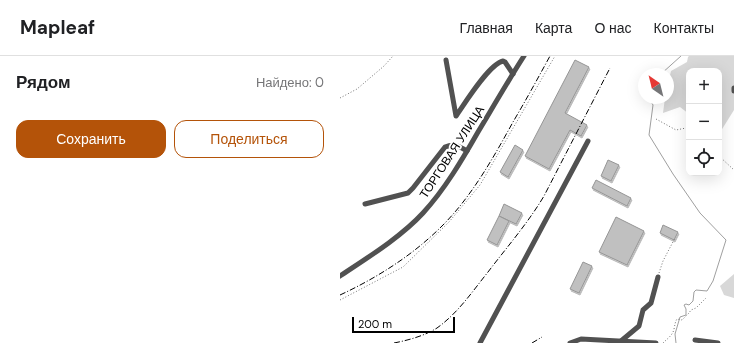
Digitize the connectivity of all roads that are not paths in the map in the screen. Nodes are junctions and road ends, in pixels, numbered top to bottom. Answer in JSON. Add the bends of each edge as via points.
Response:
{"nodes":[{"id":1,"x":524,"y":56,"type":"edge"},
{"id":2,"x":446,"y":60,"type":"dead end"},
{"id":3,"x":513,"y":74,"type":"junction"},
{"id":4,"x":734,"y":88,"type":"edge"},
{"id":5,"x":734,"y":91,"type":"edge"},
{"id":6,"x":588,"y":141,"type":"dead end"},
{"id":7,"x":467,"y":151,"type":"junction"},
{"id":8,"x":365,"y":204,"type":"dead end"},
{"id":9,"x":340,"y":276,"type":"edge"},
{"id":10,"x":658,"y":277,"type":"road end"},
{"id":11,"x":695,"y":340,"type":"dead end"},
{"id":12,"x":621,"y":341,"type":"junction"},
{"id":13,"x":480,"y":343,"type":"edge"},
{"id":14,"x":570,"y":343,"type":"edge"},
{"id":15,"x":656,"y":343,"type":"edge"},
{"id":16,"x":718,"y":343,"type":"edge"}],
"edges":[{"from":1,"to":3,"type":"street","name":"ТОРГОВАЯ УЛИЦА"},
{"from":2,"to":3,"type":"street","via":[[456,116],[486,74],[500,61],[505,62]]},
{"from":3,"to":7,"type":"street","name":"ТОРГОВАЯ УЛИЦА"},
{"from":4,"to":5,"type":"street"},
{"from":6,"to":13,"type":"street"},
{"from":7,"to":8,"type":"street","via":[[455,145],[445,147],[408,193]]},
{"from":7,"to":9,"type":"street","name":"ТОРГОВАЯ УЛИЦА","via":[[449,179],[410,226]]},
{"from":10,"to":12,"type":"street","via":[[651,303],[643,310],[639,326]]},
{"from":11,"to":16,"type":"street"},
{"from":12,"to":14,"type":"street","via":[[582,339]]},
{"from":12,"to":15,"type":"street"}]}
